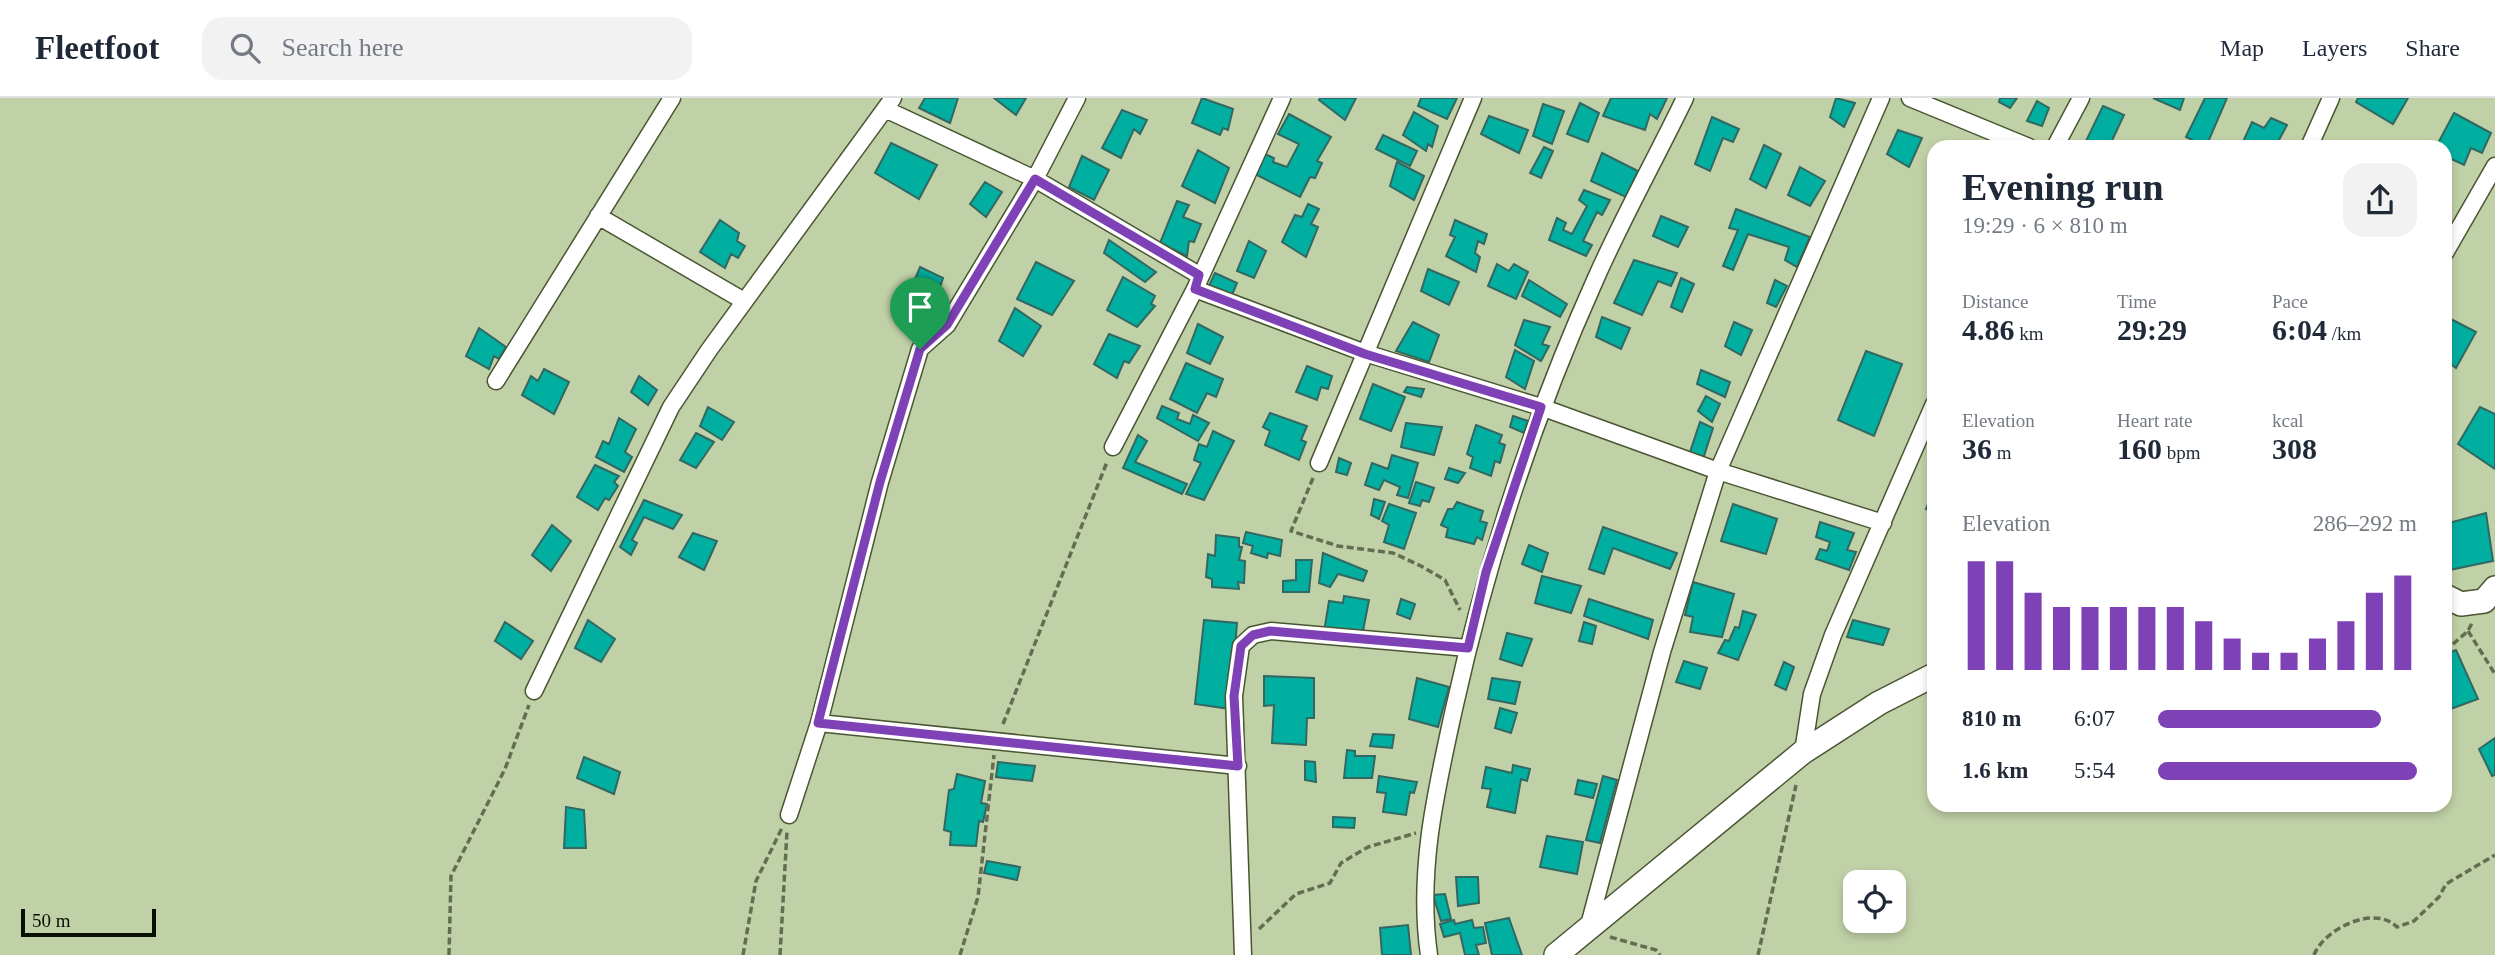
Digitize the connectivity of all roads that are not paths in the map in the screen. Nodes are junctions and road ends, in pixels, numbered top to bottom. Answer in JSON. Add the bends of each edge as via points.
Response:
{"nodes":[{"id":1,"x":672,"y":98,"type":"edge"},
{"id":2,"x":1077,"y":98,"type":"edge"},
{"id":3,"x":1282,"y":98,"type":"edge"},
{"id":4,"x":1474,"y":98,"type":"edge"},
{"id":5,"x":1685,"y":98,"type":"edge"},
{"id":6,"x":1881,"y":98,"type":"edge"},
{"id":7,"x":1910,"y":98,"type":"edge"},
{"id":8,"x":2081,"y":98,"type":"edge"},
{"id":9,"x":2330,"y":98,"type":"edge"},
{"id":10,"x":889,"y":104,"type":"edge"},
{"id":11,"x":2012,"y":140,"type":"edge"},
{"id":12,"x":2062,"y":140,"type":"edge"},
{"id":13,"x":2312,"y":140,"type":"edge"},
{"id":14,"x":2495,"y":166,"type":"edge"},
{"id":15,"x":1035,"y":179,"type":"junction"},
{"id":16,"x":598,"y":216,"type":"junction"},
{"id":17,"x":2452,"y":241,"type":"edge"},
{"id":18,"x":1197,"y":282,"type":"junction"},
{"id":19,"x":744,"y":301,"type":"junction"},
{"id":20,"x":1365,"y":354,"type":"junction"},
{"id":21,"x":496,"y":381,"type":"dead end"},
{"id":22,"x":1541,"y":407,"type":"junction"},
{"id":23,"x":1927,"y":420,"type":"edge"},
{"id":24,"x":1113,"y":447,"type":"road end"},
{"id":25,"x":1319,"y":463,"type":"road end"},
{"id":26,"x":1718,"y":471,"type":"junction"},
{"id":27,"x":1883,"y":523,"type":"junction"},
{"id":28,"x":2489,"y":594,"type":"edge"},
{"id":29,"x":2452,"y":600,"type":"edge"},
{"id":30,"x":1468,"y":648,"type":"junction"},
{"id":31,"x":1927,"y":679,"type":"edge"},
{"id":32,"x":534,"y":691,"type":"road end"},
{"id":33,"x":818,"y":723,"type":"junction"},
{"id":34,"x":1803,"y":752,"type":"junction"},
{"id":35,"x":1238,"y":766,"type":"junction"},
{"id":36,"x":789,"y":815,"type":"road end"},
{"id":37,"x":1587,"y":931,"type":"junction"},
{"id":38,"x":1243,"y":951,"type":"edge"},
{"id":39,"x":1429,"y":955,"type":"edge"},
{"id":40,"x":1556,"y":955,"type":"edge"}],
"edges":[{"from":1,"to":16,"type":"street"},
{"from":2,"to":15,"type":"street"},
{"from":3,"to":18,"type":"street"},
{"from":4,"to":20,"type":"street"},
{"from":5,"to":22,"type":"street","via":[[1597,276]]},
{"from":6,"to":26,"type":"street"},
{"from":7,"to":11,"type":"street"},
{"from":8,"to":12,"type":"street"},
{"from":9,"to":13,"type":"street"},
{"from":10,"to":15,"type":"street"},
{"from":10,"to":19,"type":"street"},
{"from":14,"to":17,"type":"street"},
{"from":15,"to":18,"type":"street"},
{"from":15,"to":33,"type":"street","via":[[947,325],[920,349],[880,482]]},
{"from":16,"to":19,"type":"street"},
{"from":16,"to":21,"type":"street"},
{"from":18,"to":20,"type":"street"},
{"from":18,"to":24,"type":"street"},
{"from":19,"to":32,"type":"street","via":[[671,407]]},
{"from":20,"to":22,"type":"street"},
{"from":20,"to":25,"type":"street"},
{"from":22,"to":26,"type":"street"},
{"from":22,"to":30,"type":"street","via":[[1486,572]]},
{"from":23,"to":27,"type":"street"},
{"from":26,"to":27,"type":"street"},
{"from":26,"to":37,"type":"street","via":[[1662,652]]},
{"from":27,"to":34,"type":"street","via":[[1812,694]]},
{"from":28,"to":29,"type":"street","via":[[2461,604]]},
{"from":30,"to":35,"type":"street","via":[[1287,632],[1253,635],[1241,646],[1234,696]]},
{"from":30,"to":39,"type":"street","via":[[1425,861]]},
{"from":31,"to":34,"type":"street"},
{"from":33,"to":35,"type":"street"},
{"from":33,"to":36,"type":"street"},
{"from":34,"to":37,"type":"street"},
{"from":35,"to":38,"type":"street"},
{"from":37,"to":40,"type":"street"}]}
